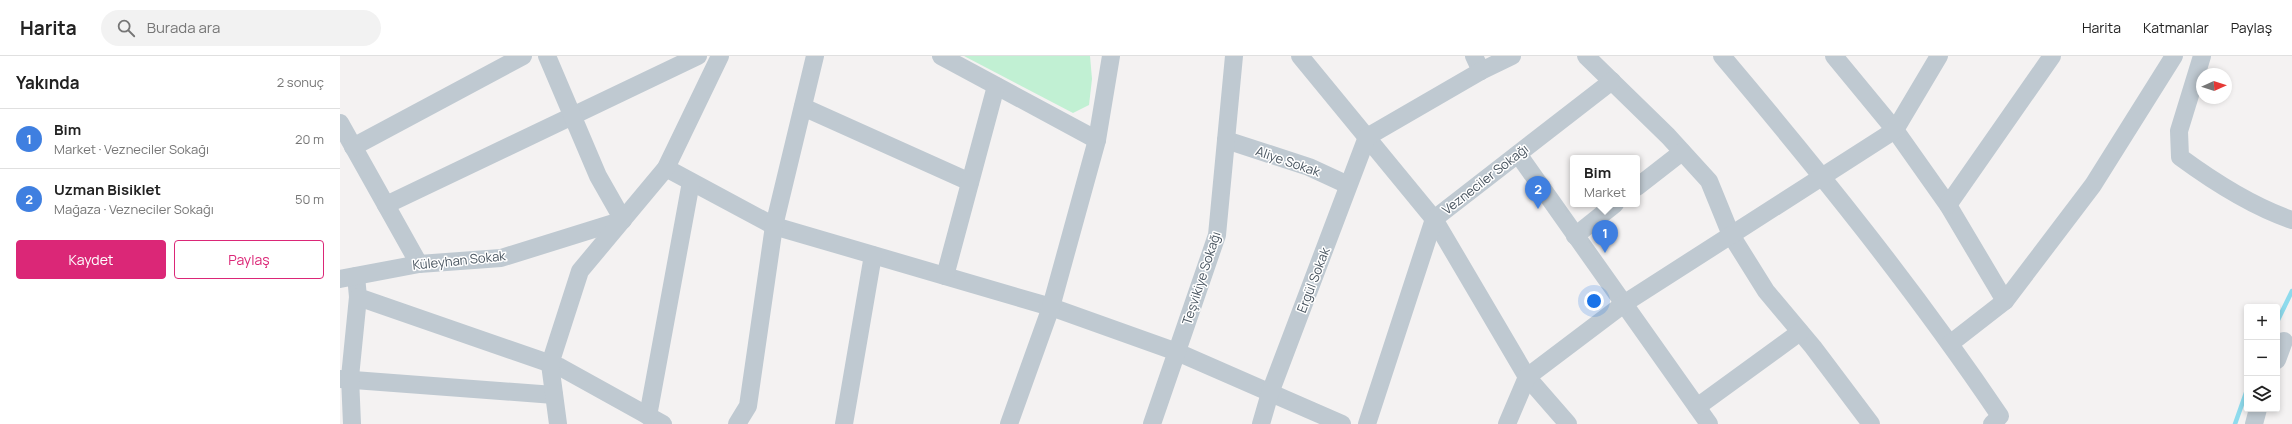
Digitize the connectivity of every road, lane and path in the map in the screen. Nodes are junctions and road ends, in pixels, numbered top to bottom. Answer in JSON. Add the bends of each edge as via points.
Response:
{"nodes":[{"id":1,"x":522,"y":56,"type":"edge"},
{"id":2,"x":547,"y":56,"type":"edge"},
{"id":3,"x":698,"y":56,"type":"edge"},
{"id":4,"x":720,"y":56,"type":"edge"},
{"id":5,"x":815,"y":56,"type":"edge"},
{"id":6,"x":941,"y":56,"type":"edge"},
{"id":7,"x":1111,"y":56,"type":"edge"},
{"id":8,"x":1234,"y":56,"type":"edge"},
{"id":9,"x":1300,"y":56,"type":"edge"},
{"id":10,"x":1512,"y":56,"type":"edge"},
{"id":11,"x":1586,"y":56,"type":"edge"},
{"id":12,"x":1722,"y":56,"type":"edge"},
{"id":13,"x":1834,"y":56,"type":"edge"},
{"id":14,"x":1939,"y":56,"type":"edge"},
{"id":15,"x":2052,"y":56,"type":"edge"},
{"id":16,"x":2174,"y":56,"type":"edge"},
{"id":17,"x":2202,"y":56,"type":"edge"},
{"id":18,"x":1477,"y":63,"type":"edge"},
{"id":19,"x":1612,"y":81,"type":"junction"},
{"id":20,"x":996,"y":86,"type":"junction"},
{"id":21,"x":803,"y":107,"type":"junction"},
{"id":22,"x":573,"y":116,"type":"junction"},
{"id":23,"x":340,"y":123,"type":"edge"},
{"id":24,"x":1895,"y":130,"type":"junction"},
{"id":25,"x":1367,"y":137,"type":"junction"},
{"id":26,"x":1097,"y":140,"type":"junction"},
{"id":27,"x":1226,"y":140,"type":"junction"},
{"id":28,"x":354,"y":147,"type":"junction"},
{"id":29,"x":1682,"y":152,"type":"junction"},
{"id":30,"x":1518,"y":154,"type":"junction"},
{"id":31,"x":666,"y":168,"type":"junction"},
{"id":32,"x":1823,"y":176,"type":"junction"},
{"id":33,"x":691,"y":182,"type":"junction"},
{"id":34,"x":970,"y":182,"type":"junction"},
{"id":35,"x":1348,"y":185,"type":"junction"},
{"id":36,"x":1640,"y":185,"type":"edge"},
{"id":37,"x":386,"y":205,"type":"junction"},
{"id":38,"x":1948,"y":205,"type":"junction"},
{"id":39,"x":1612,"y":207,"type":"edge"},
{"id":40,"x":1434,"y":219,"type":"junction"},
{"id":41,"x":622,"y":220,"type":"junction"},
{"id":42,"x":2292,"y":220,"type":"edge"},
{"id":43,"x":774,"y":226,"type":"junction"},
{"id":44,"x":1731,"y":235,"type":"junction"},
{"id":45,"x":1576,"y":236,"type":"junction"},
{"id":46,"x":873,"y":255,"type":"junction"},
{"id":47,"x":419,"y":264,"type":"junction"},
{"id":48,"x":945,"y":276,"type":"junction"},
{"id":49,"x":348,"y":277,"type":"edge"},
{"id":50,"x":358,"y":297,"type":"junction"},
{"id":51,"x":2005,"y":301,"type":"junction"},
{"id":52,"x":1625,"y":303,"type":"junction"},
{"id":53,"x":1051,"y":307,"type":"junction"},
{"id":54,"x":1800,"y":332,"type":"junction"},
{"id":55,"x":2284,"y":341,"type":"dead end"},
{"id":56,"x":1951,"y":343,"type":"junction"},
{"id":57,"x":1177,"y":352,"type":"junction"},
{"id":58,"x":2280,"y":352,"type":"edge"},
{"id":59,"x":550,"y":364,"type":"junction"},
{"id":60,"x":1526,"y":377,"type":"junction"},
{"id":61,"x":345,"y":380,"type":"edge"},
{"id":62,"x":1270,"y":392,"type":"junction"},
{"id":63,"x":554,"y":395,"type":"junction"},
{"id":64,"x":1697,"y":407,"type":"junction"},
{"id":65,"x":2257,"y":412,"type":"edge"},
{"id":66,"x":656,"y":420,"type":"edge"},
{"id":67,"x":352,"y":424,"type":"edge"},
{"id":68,"x":558,"y":424,"type":"edge"},
{"id":69,"x":737,"y":424,"type":"edge"},
{"id":70,"x":844,"y":424,"type":"edge"},
{"id":71,"x":1009,"y":424,"type":"edge"},
{"id":72,"x":1152,"y":424,"type":"edge"},
{"id":73,"x":1261,"y":424,"type":"edge"},
{"id":74,"x":1342,"y":424,"type":"edge"},
{"id":75,"x":1367,"y":424,"type":"edge"},
{"id":76,"x":1507,"y":424,"type":"edge"},
{"id":77,"x":1568,"y":424,"type":"edge"},
{"id":78,"x":1709,"y":424,"type":"edge"},
{"id":79,"x":1871,"y":424,"type":"edge"},
{"id":80,"x":1992,"y":424,"type":"edge"},
{"id":81,"x":2254,"y":424,"type":"edge"}],
"edges":[{"from":1,"to":28,"type":"street"},
{"from":2,"to":22,"type":"street"},
{"from":3,"to":22,"type":"street"},
{"from":4,"to":31,"type":"street"},
{"from":5,"to":21,"type":"street"},
{"from":6,"to":20,"type":"street"},
{"from":7,"to":26,"type":"street"},
{"from":8,"to":27,"type":"street","name":"Teşvikiye Sokağı"},
{"from":9,"to":25,"type":"street"},
{"from":10,"to":18,"type":"street"},
{"from":11,"to":19,"type":"street"},
{"from":12,"to":32,"type":"street"},
{"from":13,"to":24,"type":"street"},
{"from":14,"to":24,"type":"street"},
{"from":15,"to":38,"type":"street"},
{"from":16,"to":51,"type":"street","via":[[2093,185]]},
{"from":17,"to":42,"type":"street","via":[[2179,131],[2180,157],[2267,211]]},
{"from":18,"to":25,"type":"street"},
{"from":19,"to":29,"type":"street"},
{"from":19,"to":30,"type":"street","name":"Vezneciler Sokağı"},
{"from":20,"to":26,"type":"street"},
{"from":20,"to":34,"type":"street"},
{"from":21,"to":34,"type":"street"},
{"from":21,"to":43,"type":"street"},
{"from":22,"to":37,"type":"street"},
{"from":22,"to":41,"type":"street","via":[[598,176]]},
{"from":23,"to":28,"type":"street"},
{"from":24,"to":32,"type":"street"},
{"from":24,"to":38,"type":"street"},
{"from":25,"to":35,"type":"street","name":"Ergül Sokak"},
{"from":25,"to":40,"type":"street"},
{"from":26,"to":53,"type":"street"},
{"from":27,"to":35,"type":"street","name":"Aliye Sokak","via":[[1309,167]]},
{"from":27,"to":57,"type":"street","name":"Teşvikiye Sokağı","via":[[1217,235]]},
{"from":28,"to":37,"type":"street"},
{"from":29,"to":36,"type":"street"},
{"from":29,"to":44,"type":"street","via":[[1709,181]]},
{"from":30,"to":40,"type":"street","name":"Vezneciler Sokağı"},
{"from":30,"to":45,"type":"street"},
{"from":31,"to":33,"type":"street"},
{"from":31,"to":41,"type":"street"},
{"from":32,"to":44,"type":"street"},
{"from":32,"to":56,"type":"street"},
{"from":33,"to":43,"type":"street"},
{"from":33,"to":66,"type":"street"},
{"from":34,"to":48,"type":"street"},
{"from":35,"to":62,"type":"street","name":"Ergül Sokak"},
{"from":37,"to":47,"type":"street"},
{"from":38,"to":51,"type":"street"},
{"from":39,"to":45,"type":"street"},
{"from":40,"to":60,"type":"street"},
{"from":40,"to":75,"type":"street","name":"Vezneciler Sokağı"},
{"from":41,"to":47,"type":"street","name":"Küleyhan Sokak","via":[[501,258]]},
{"from":41,"to":59,"type":"street","via":[[580,270]]},
{"from":43,"to":46,"type":"street"},
{"from":43,"to":69,"type":"street","via":[[748,406]]},
{"from":44,"to":52,"type":"street"},
{"from":44,"to":54,"type":"street","via":[[1766,291]]},
{"from":45,"to":52,"type":"street"},
{"from":46,"to":48,"type":"street"},
{"from":46,"to":70,"type":"street"},
{"from":47,"to":49,"type":"street","name":"Küleyhan Sokak"},
{"from":48,"to":53,"type":"street"},
{"from":49,"to":50,"type":"street"},
{"from":50,"to":59,"type":"street"},
{"from":50,"to":61,"type":"street"},
{"from":51,"to":56,"type":"street"},
{"from":52,"to":60,"type":"street"},
{"from":52,"to":64,"type":"street"},
{"from":53,"to":57,"type":"street"},
{"from":53,"to":71,"type":"street"},
{"from":54,"to":64,"type":"street"},
{"from":54,"to":79,"type":"street"},
{"from":55,"to":58,"type":"street"},
{"from":56,"to":80,"type":"street","via":[[2000,416]]},
{"from":57,"to":62,"type":"street"},
{"from":57,"to":72,"type":"street","name":"Teşvikiye Sokağı"},
{"from":59,"to":63,"type":"street"},
{"from":59,"to":66,"type":"street","via":[[560,367]]},
{"from":60,"to":76,"type":"street"},
{"from":60,"to":77,"type":"street"},
{"from":61,"to":63,"type":"street"},
{"from":61,"to":67,"type":"street"},
{"from":62,"to":73,"type":"street","name":"Ergül Sokak"},
{"from":62,"to":74,"type":"street"},
{"from":63,"to":68,"type":"street"},
{"from":64,"to":78,"type":"street"},
{"from":65,"to":81,"type":"street"}]}
